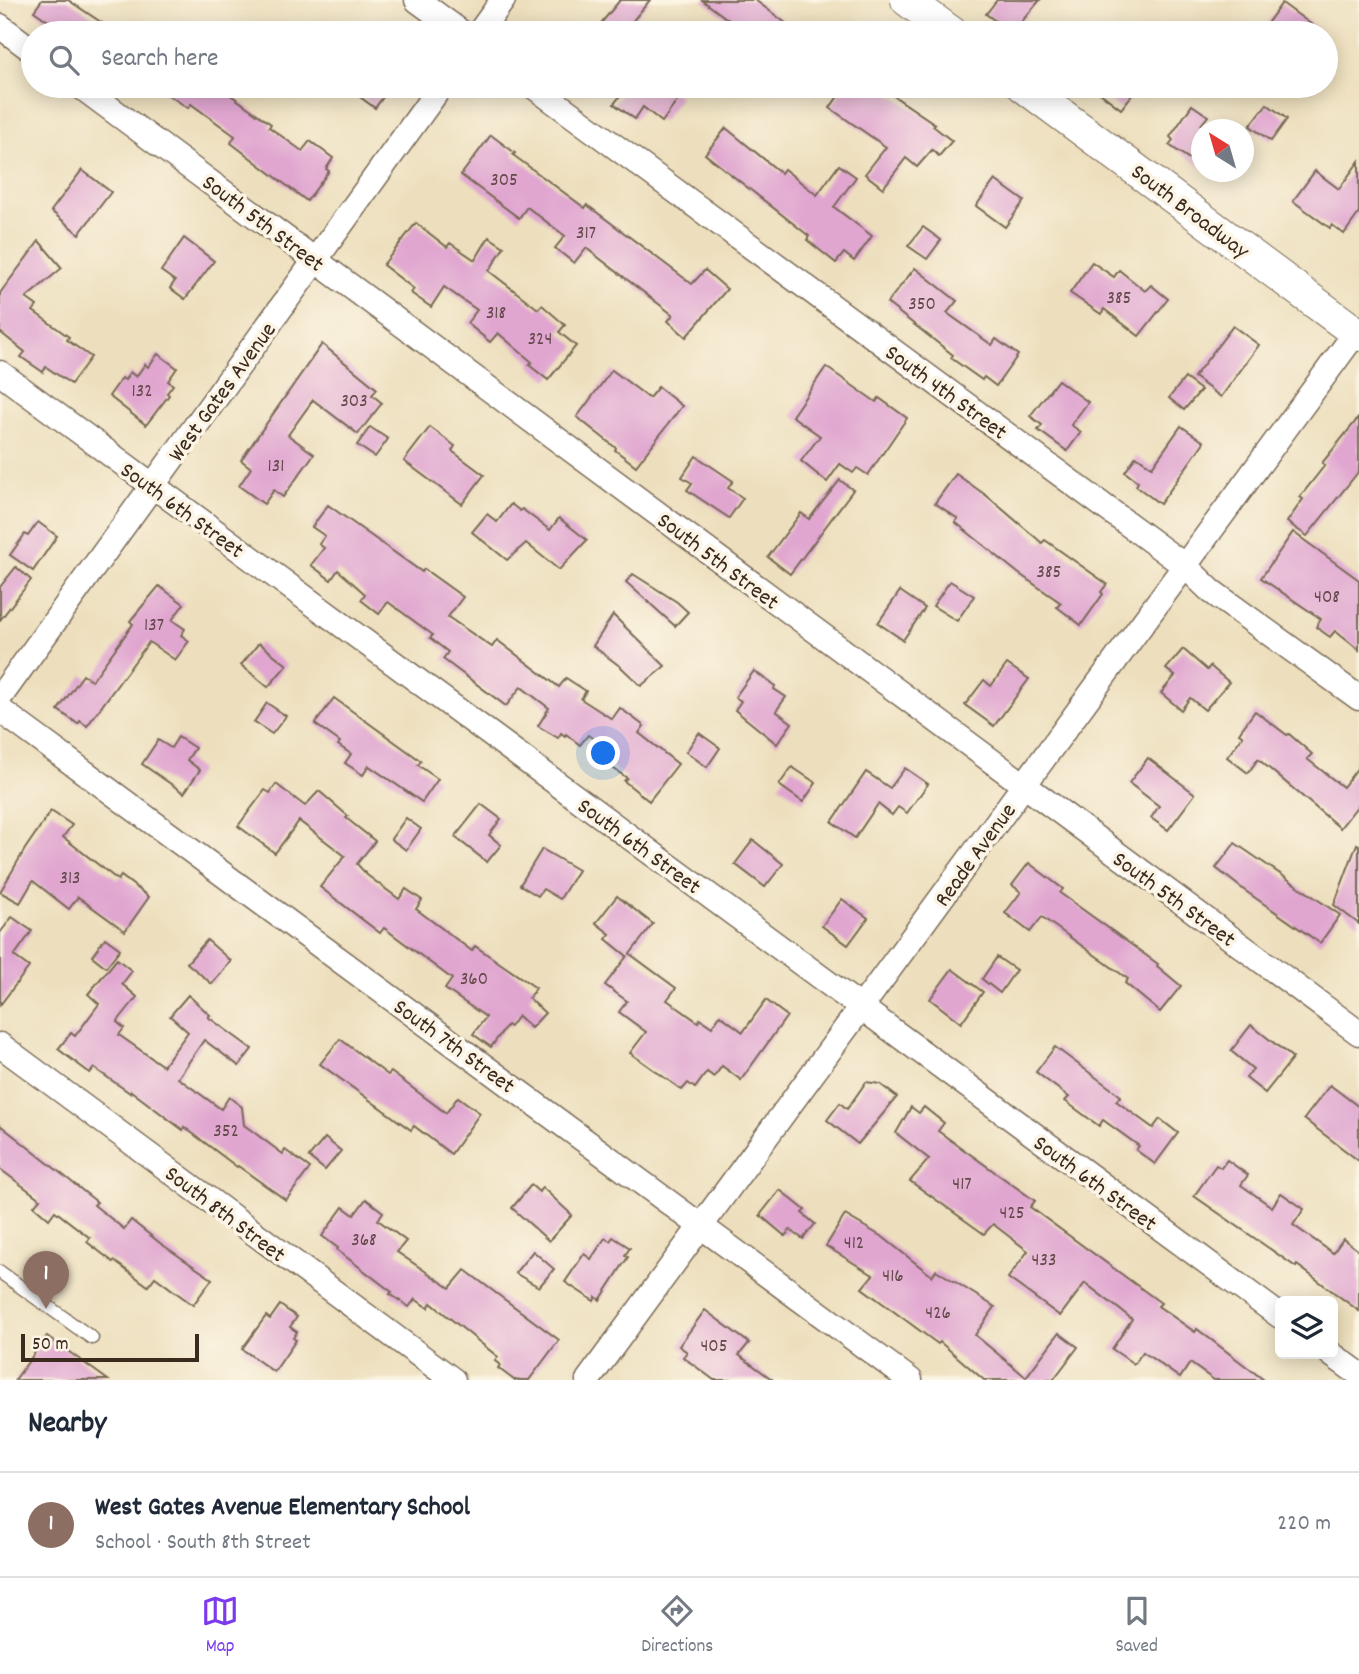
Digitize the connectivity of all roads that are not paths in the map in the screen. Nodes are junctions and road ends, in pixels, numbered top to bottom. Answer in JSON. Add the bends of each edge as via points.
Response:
{"nodes":[{"id":1,"x":417,"y":0,"type":"edge"},
{"id":2,"x":503,"y":0,"type":"edge"},
{"id":3,"x":907,"y":0,"type":"edge"},
{"id":4,"x":446,"y":21,"type":"edge"},
{"id":5,"x":488,"y":21,"type":"edge"},
{"id":6,"x":936,"y":21,"type":"edge"},
{"id":7,"x":0,"y":26,"type":"edge"},
{"id":8,"x":21,"y":42,"type":"edge"},
{"id":9,"x":96,"y":98,"type":"edge"},
{"id":10,"x":432,"y":98,"type":"edge"},
{"id":11,"x":549,"y":98,"type":"edge"},
{"id":12,"x":1039,"y":98,"type":"edge"},
{"id":13,"x":316,"y":260,"type":"junction"},
{"id":14,"x":1358,"y":332,"type":"edge"},
{"id":15,"x":0,"y":373,"type":"edge"},
{"id":16,"x":152,"y":486,"type":"junction"},
{"id":17,"x":1185,"y":566,"type":"junction"},
{"id":18,"x":0,"y":697,"type":"edge"},
{"id":19,"x":1359,"y":698,"type":"edge"},
{"id":20,"x":0,"y":710,"type":"edge"},
{"id":21,"x":1024,"y":787,"type":"junction"},
{"id":22,"x":861,"y":1009,"type":"junction"},
{"id":23,"x":1359,"y":1033,"type":"edge"},
{"id":24,"x":0,"y":1045,"type":"edge"},
{"id":25,"x":701,"y":1227,"type":"junction"},
{"id":26,"x":0,"y":1272,"type":"edge"},
{"id":27,"x":1275,"y":1313,"type":"edge"},
{"id":28,"x":92,"y":1338,"type":"dead end"},
{"id":29,"x":1338,"y":1359,"type":"edge"},
{"id":30,"x":1359,"y":1374,"type":"edge"},
{"id":31,"x":453,"y":1380,"type":"edge"},
{"id":32,"x":588,"y":1380,"type":"edge"},
{"id":33,"x":910,"y":1380,"type":"edge"}],
"edges":[{"from":1,"to":4,"type":"street"},
{"from":2,"to":5,"type":"street"},
{"from":3,"to":6,"type":"street"},
{"from":7,"to":8,"type":"street"},
{"from":9,"to":13,"type":"street","name":"South 5th Street"},
{"from":10,"to":13,"type":"street","name":"West Gates Avenue"},
{"from":11,"to":17,"type":"street","name":"South 4th Street"},
{"from":12,"to":14,"type":"street","name":"South Broadway"},
{"from":13,"to":16,"type":"street","name":"West Gates Avenue"},
{"from":13,"to":21,"type":"street","name":"South 5th Street"},
{"from":14,"to":17,"type":"street","name":"Reade Avenue"},
{"from":15,"to":16,"type":"street","name":"South 6th Street"},
{"from":16,"to":18,"type":"street","name":"West Gates Avenue"},
{"from":16,"to":22,"type":"street","name":"South 6th Street"},
{"from":17,"to":19,"type":"street","name":"South 4th Street","via":[[1211,591]]},
{"from":17,"to":21,"type":"street","name":"Reade Avenue"},
{"from":20,"to":25,"type":"street","name":"South 7th Street"},
{"from":21,"to":22,"type":"street","name":"Reade Avenue"},
{"from":21,"to":23,"type":"street","name":"South 5th Street"},
{"from":22,"to":25,"type":"street","name":"Reade Avenue"},
{"from":22,"to":27,"type":"street","name":"South 6th Street"},
{"from":24,"to":31,"type":"street","name":"South 8th Street"},
{"from":25,"to":32,"type":"street","name":"Reade Avenue"},
{"from":25,"to":33,"type":"street","name":"South 7th Street"},
{"from":26,"to":28,"type":"lane"},
{"from":29,"to":30,"type":"street"}]}
